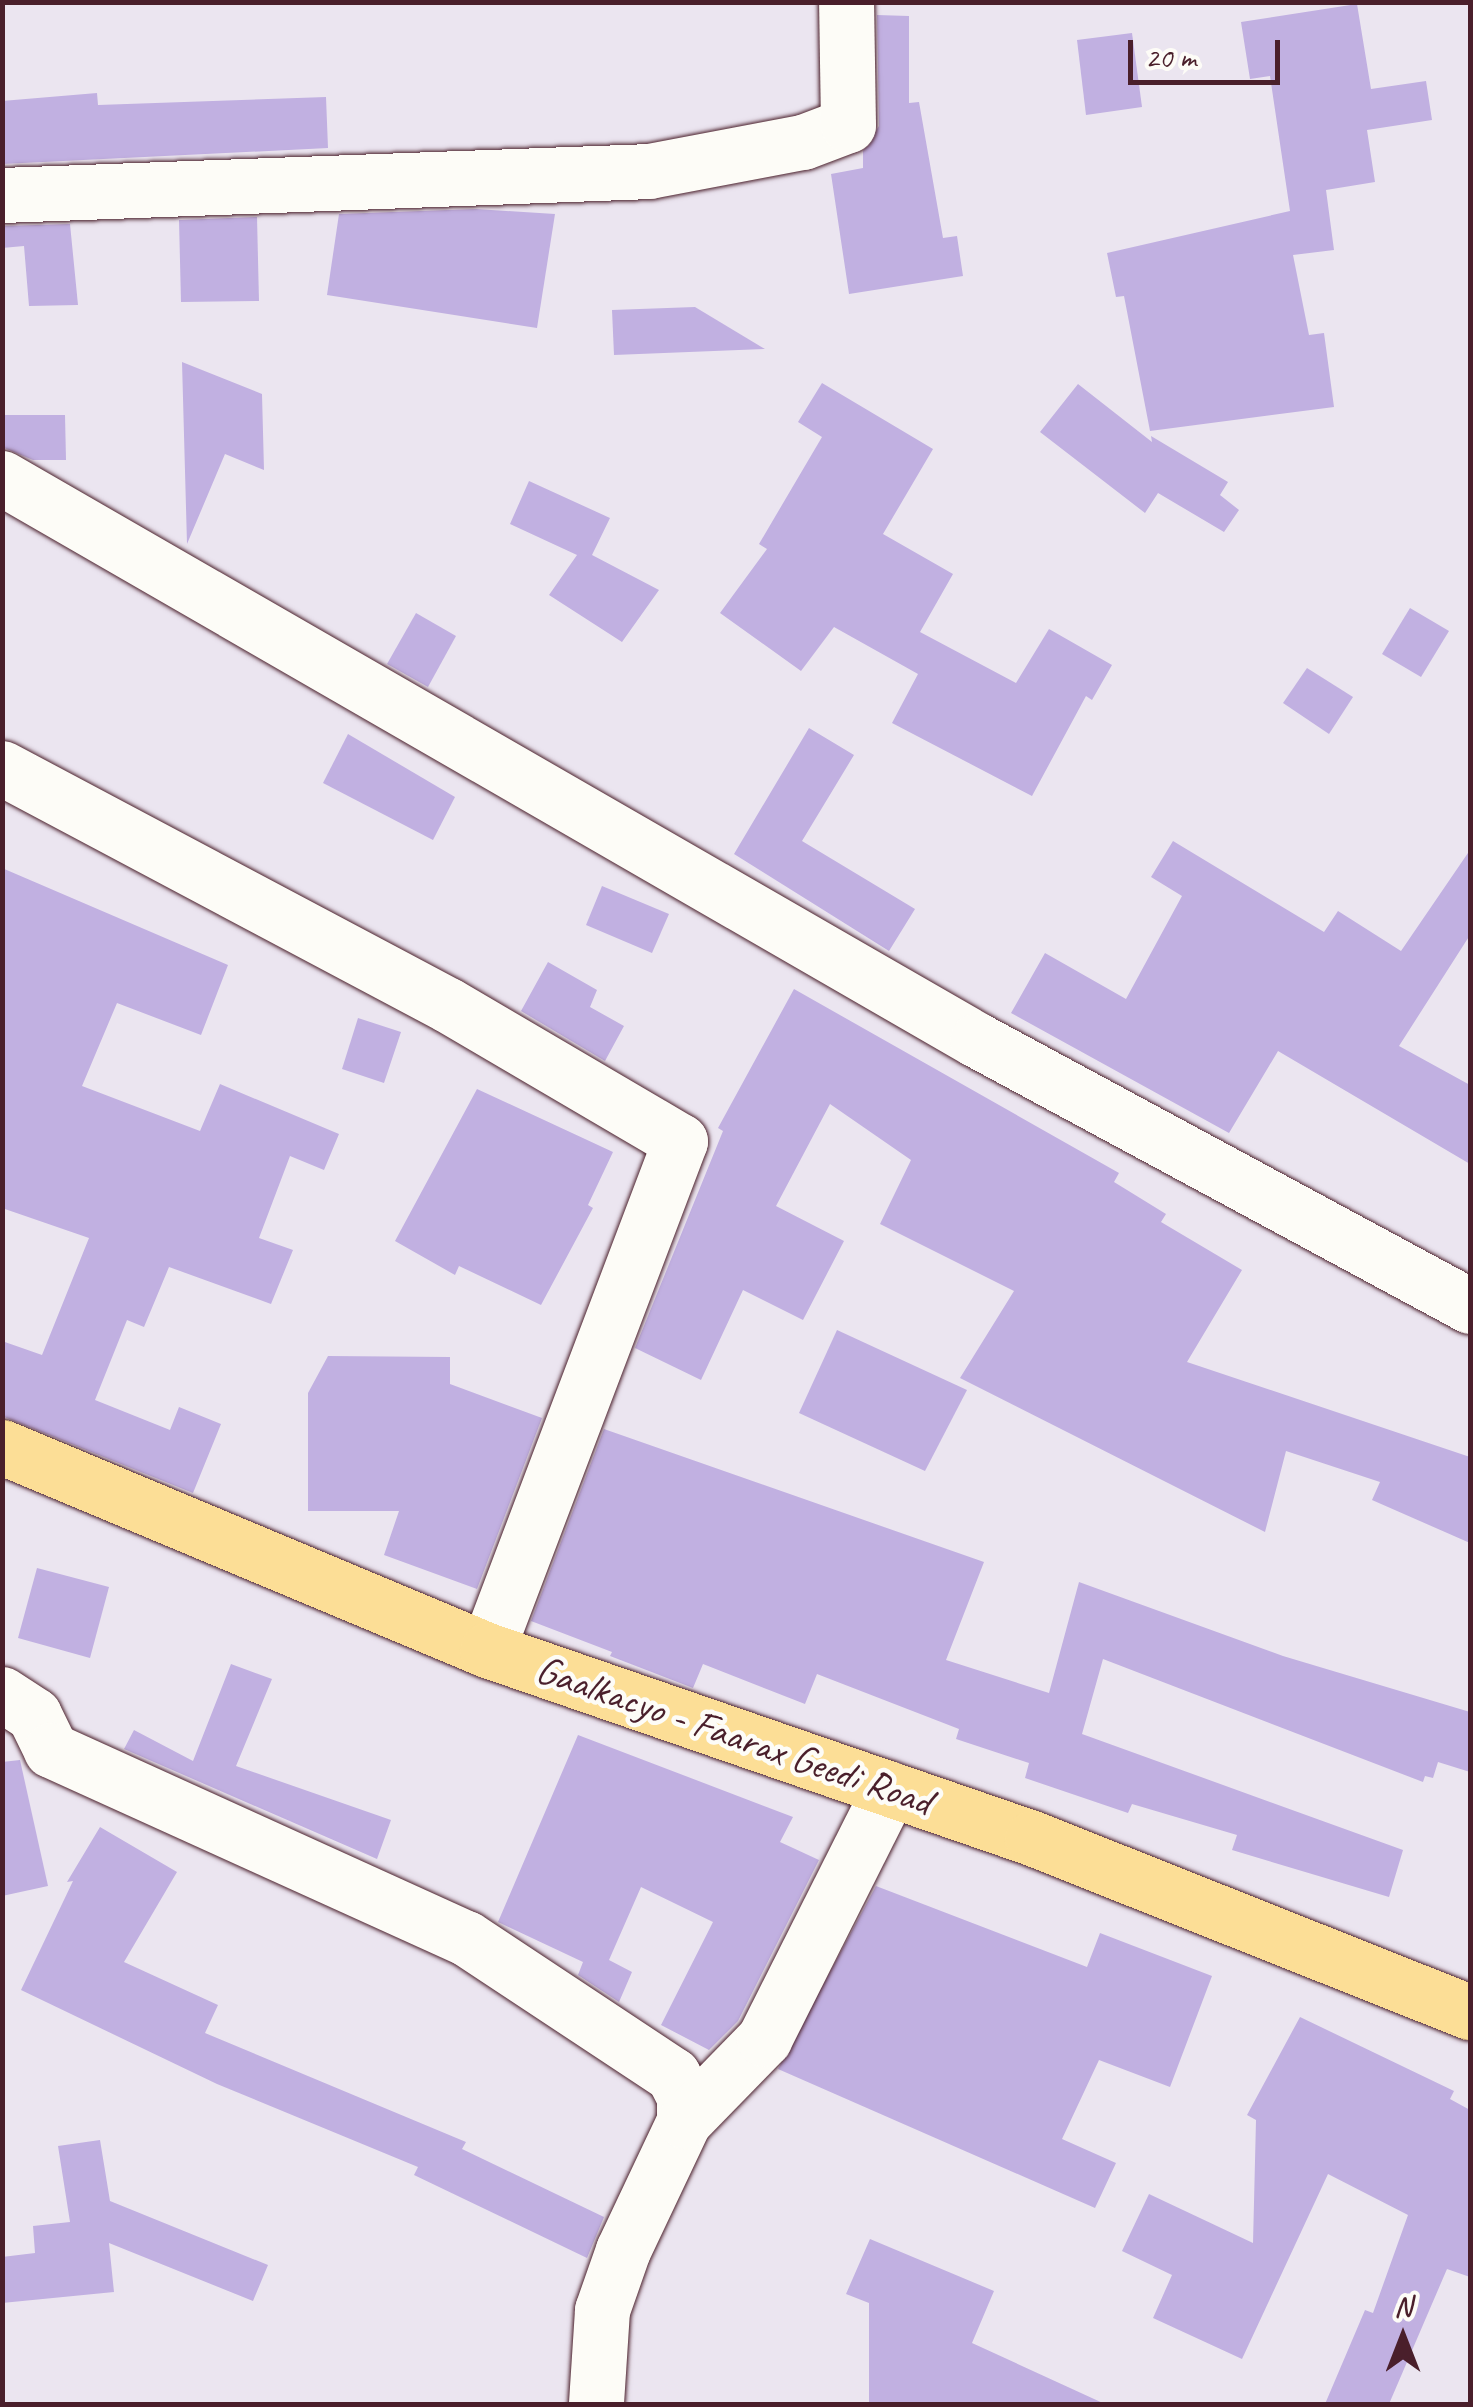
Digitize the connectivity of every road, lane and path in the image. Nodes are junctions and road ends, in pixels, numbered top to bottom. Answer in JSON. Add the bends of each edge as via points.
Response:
{"nodes":[{"id":1,"x":846,"y":2,"type":"edge"},
{"id":2,"x":2,"y":195,"type":"edge"},
{"id":3,"x":2,"y":478,"type":"edge"},
{"id":4,"x":2,"y":768,"type":"edge"},
{"id":5,"x":1470,"y":1306,"type":"edge"},
{"id":6,"x":2,"y":1446,"type":"edge"},
{"id":7,"x":487,"y":1650,"type":"junction"},
{"id":8,"x":2,"y":1694,"type":"edge"},
{"id":9,"x":890,"y":1789,"type":"junction"},
{"id":10,"x":1470,"y":2012,"type":"edge"},
{"id":11,"x":684,"y":2121,"type":"junction"},
{"id":12,"x":596,"y":2404,"type":"edge"}],
"edges":[{"from":1,"to":2,"type":"street","via":[[848,125],[803,142],[649,171]]},
{"from":3,"to":5,"type":"street","via":[[977,1040]]},
{"from":4,"to":7,"type":"street","via":[[448,1005],[680,1141]]},
{"from":6,"to":7,"type":"main road","name":"Gaalkacyo - Faarax Geedi Road"},
{"from":7,"to":9,"type":"main road","name":"Gaalkacyo - Faarax Geedi Road"},
{"from":8,"to":11,"type":"street","via":[[34,1715],[52,1750],[466,1938],[673,2074],[684,2098]]},
{"from":9,"to":10,"type":"main road","name":"Gaalkacyo - Faarax Geedi Road","via":[[1032,1838]]},
{"from":9,"to":11,"type":"street","via":[[764,2039]]},
{"from":11,"to":12,"type":"street","via":[[602,2310]]}]}
